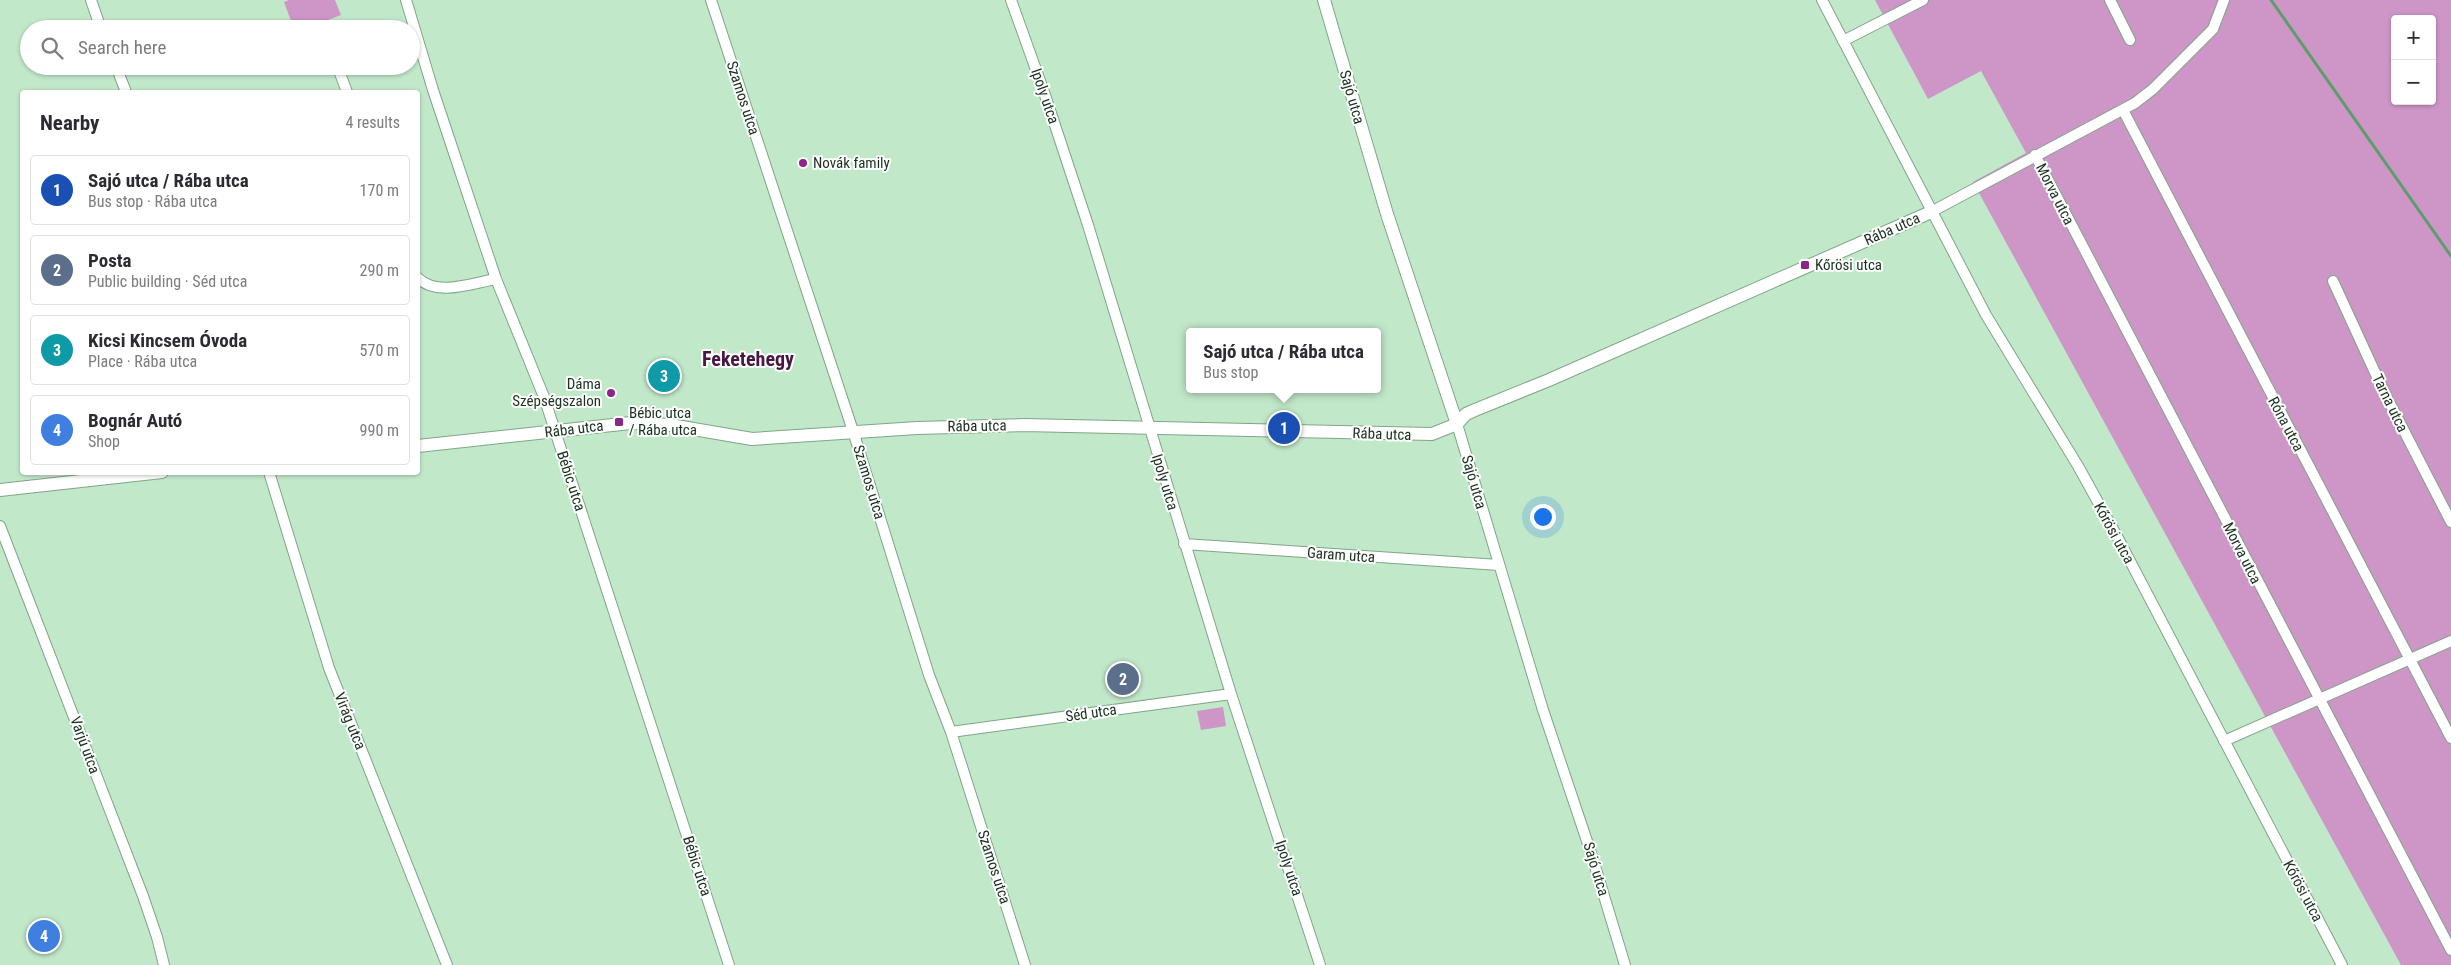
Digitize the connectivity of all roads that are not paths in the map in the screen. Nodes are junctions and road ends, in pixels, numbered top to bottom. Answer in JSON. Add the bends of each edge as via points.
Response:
{"nodes":[{"id":1,"x":91,"y":0,"type":"edge"},
{"id":2,"x":406,"y":0,"type":"edge"},
{"id":3,"x":711,"y":0,"type":"edge"},
{"id":4,"x":1011,"y":0,"type":"edge"},
{"id":5,"x":1324,"y":0,"type":"edge"},
{"id":6,"x":1822,"y":0,"type":"edge"},
{"id":7,"x":1923,"y":0,"type":"edge"},
{"id":8,"x":2110,"y":0,"type":"edge"},
{"id":9,"x":2224,"y":0,"type":"edge"},
{"id":10,"x":98,"y":20,"type":"edge"},
{"id":11,"x":412,"y":20,"type":"edge"},
{"id":12,"x":2130,"y":40,"type":"dead end"},
{"id":13,"x":1843,"y":41,"type":"junction"},
{"id":14,"x":420,"y":47,"type":"edge"},
{"id":15,"x":119,"y":75,"type":"edge"},
{"id":16,"x":341,"y":75,"type":"edge"},
{"id":17,"x":125,"y":90,"type":"edge"},
{"id":18,"x":346,"y":90,"type":"edge"},
{"id":19,"x":2123,"y":110,"type":"junction"},
{"id":20,"x":2035,"y":155,"type":"junction"},
{"id":21,"x":1931,"y":212,"type":"junction"},
{"id":22,"x":420,"y":279,"type":"edge"},
{"id":23,"x":496,"y":279,"type":"junction"},
{"id":24,"x":2333,"y":281,"type":"dead end"},
{"id":25,"x":1457,"y":424,"type":"junction"},
{"id":26,"x":1149,"y":428,"type":"junction"},
{"id":27,"x":555,"y":431,"type":"junction"},
{"id":28,"x":853,"y":431,"type":"junction"},
{"id":29,"x":420,"y":446,"type":"edge"},
{"id":30,"x":135,"y":475,"type":"edge"},
{"id":31,"x":270,"y":475,"type":"edge"},
{"id":32,"x":0,"y":490,"type":"edge"},
{"id":33,"x":2451,"y":522,"type":"edge"},
{"id":34,"x":0,"y":526,"type":"edge"},
{"id":35,"x":1184,"y":544,"type":"junction"},
{"id":36,"x":1498,"y":565,"type":"junction"},
{"id":37,"x":2451,"y":641,"type":"edge"},
{"id":38,"x":2410,"y":660,"type":"junction"},
{"id":39,"x":1230,"y":694,"type":"junction"},
{"id":40,"x":2319,"y":700,"type":"junction"},
{"id":41,"x":951,"y":732,"type":"junction"},
{"id":42,"x":2451,"y":738,"type":"edge"},
{"id":43,"x":2224,"y":741,"type":"junction"},
{"id":44,"x":2451,"y":950,"type":"edge"},
{"id":45,"x":164,"y":965,"type":"edge"},
{"id":46,"x":448,"y":965,"type":"edge"},
{"id":47,"x":729,"y":965,"type":"edge"},
{"id":48,"x":1025,"y":965,"type":"edge"},
{"id":49,"x":1320,"y":965,"type":"edge"},
{"id":50,"x":1625,"y":965,"type":"edge"},
{"id":51,"x":2342,"y":965,"type":"edge"}],
"edges":[{"from":1,"to":10,"type":"street"},
{"from":2,"to":11,"type":"street","name":"Bébic utca"},
{"from":3,"to":28,"type":"street","name":"Szamos utca"},
{"from":4,"to":26,"type":"street","name":"Ipoly utca","via":[[1088,225]]},
{"from":5,"to":25,"type":"street","name":"Sajó utca","via":[[1385,205]]},
{"from":6,"to":13,"type":"street","name":"Kőrösi utca"},
{"from":7,"to":13,"type":"street"},
{"from":8,"to":12,"type":"street"},
{"from":9,"to":19,"type":"street","name":"Rába utca","via":[[2213,29],[2152,89]]},
{"from":13,"to":21,"type":"street","name":"Kőrösi utca"},
{"from":14,"to":23,"type":"street","name":"Bébic utca"},
{"from":15,"to":17,"type":"street"},
{"from":16,"to":18,"type":"street"},
{"from":19,"to":20,"type":"street","name":"Rába utca"},
{"from":19,"to":38,"type":"street","name":"Róna utca"},
{"from":20,"to":21,"type":"street","name":"Rába utca"},
{"from":20,"to":40,"type":"street","name":"Morva utca"},
{"from":21,"to":25,"type":"street","name":"Rába utca","via":[[1466,414]]},
{"from":21,"to":43,"type":"street","name":"Kőrösi utca","via":[[1986,315],[2078,466]]},
{"from":22,"to":23,"type":"street","via":[[432,287],[447,288]]},
{"from":23,"to":27,"type":"street","name":"Bébic utca"},
{"from":24,"to":33,"type":"street","name":"Tarna utca","via":[[2384,392]]},
{"from":25,"to":26,"type":"street","name":"Rába utca","via":[[1423,435]]},
{"from":25,"to":36,"type":"street","name":"Sajó utca"},
{"from":26,"to":28,"type":"street","name":"Rába utca","via":[[976,425]]},
{"from":26,"to":35,"type":"street","name":"Ipoly utca"},
{"from":27,"to":28,"type":"street","name":"Rába utca","via":[[651,423],[752,439]]},
{"from":27,"to":29,"type":"street","name":"Rába utca"},
{"from":27,"to":47,"type":"street","name":"Bébic utca"},
{"from":28,"to":41,"type":"street","name":"Szamos utca","via":[[929,675]]},
{"from":30,"to":32,"type":"street"},
{"from":31,"to":46,"type":"street","name":"Virág utca","via":[[335,683]]},
{"from":34,"to":45,"type":"street","name":"Varjú utca","via":[[142,896]]},
{"from":35,"to":36,"type":"street","name":"Garam utca"},
{"from":35,"to":39,"type":"street","name":"Ipoly utca"},
{"from":36,"to":50,"type":"street","name":"Sajó utca"},
{"from":37,"to":38,"type":"street"},
{"from":38,"to":40,"type":"street"},
{"from":38,"to":42,"type":"street","name":"Róna utca"},
{"from":39,"to":41,"type":"street","name":"Séd utca"},
{"from":39,"to":49,"type":"street","name":"Ipoly utca"},
{"from":40,"to":43,"type":"street"},
{"from":40,"to":44,"type":"street","name":"Morva utca"},
{"from":41,"to":48,"type":"street","name":"Szamos utca"},
{"from":43,"to":51,"type":"street","name":"Kőrösi utca"}]}
